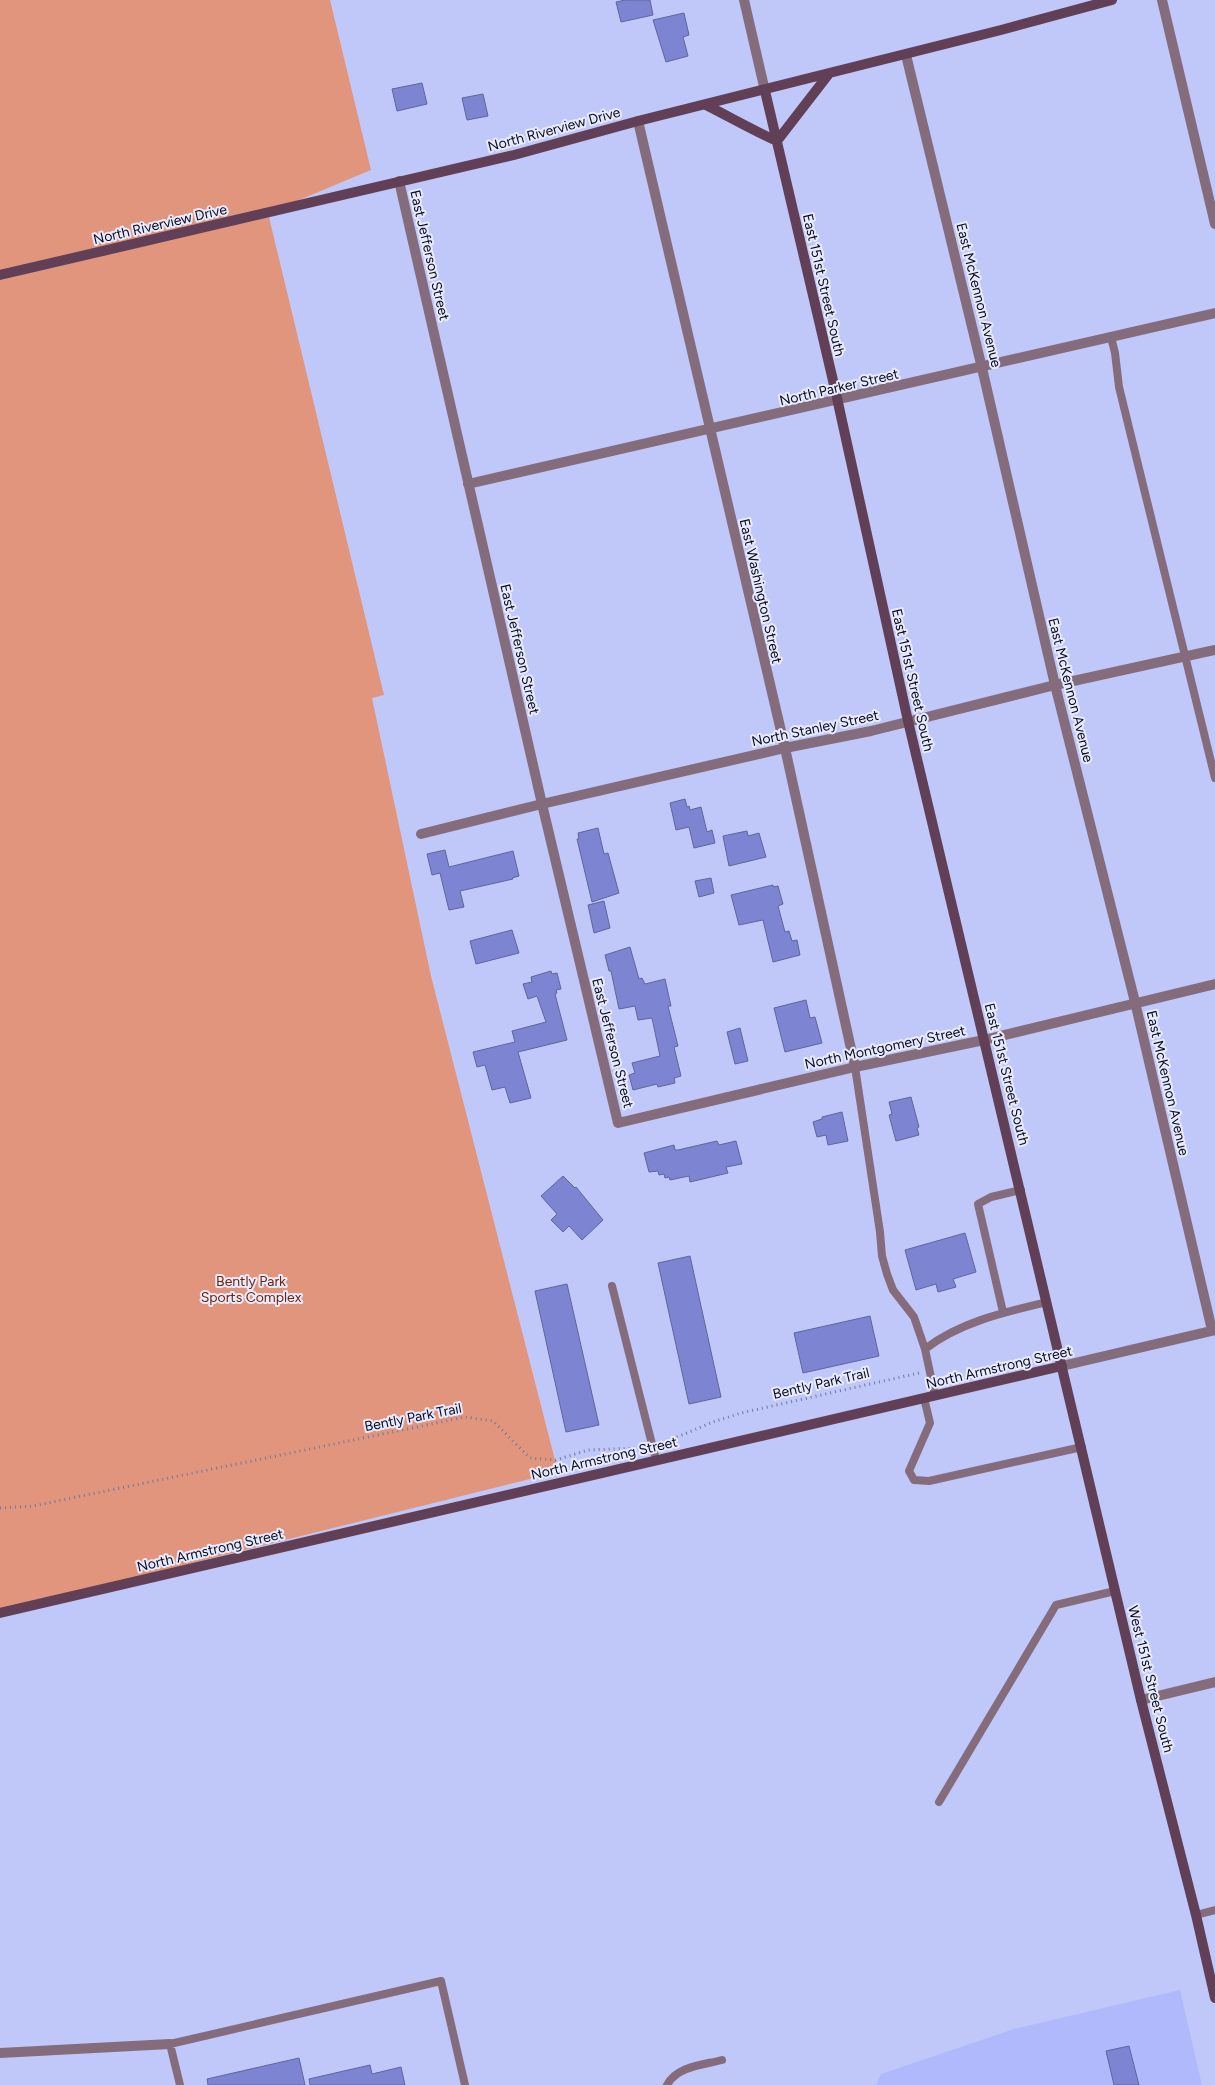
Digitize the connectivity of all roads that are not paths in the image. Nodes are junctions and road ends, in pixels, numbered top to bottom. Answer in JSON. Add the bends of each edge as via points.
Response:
{"nodes":[{"id":1,"x":744,"y":0,"type":"edge"},
{"id":2,"x":1112,"y":0,"type":"edge"},
{"id":3,"x":1162,"y":0,"type":"edge"},
{"id":4,"x":906,"y":55,"type":"junction"},
{"id":5,"x":828,"y":75,"type":"junction"},
{"id":6,"x":765,"y":91,"type":"junction"},
{"id":7,"x":706,"y":105,"type":"junction"},
{"id":8,"x":638,"y":121,"type":"junction"},
{"id":9,"x":777,"y":141,"type":"junction"},
{"id":10,"x":399,"y":181,"type":"junction"},
{"id":11,"x":1215,"y":224,"type":"edge"},
{"id":12,"x":0,"y":275,"type":"edge"},
{"id":13,"x":1215,"y":314,"type":"edge"},
{"id":14,"x":1110,"y":337,"type":"junction"},
{"id":15,"x":982,"y":368,"type":"junction"},
{"id":16,"x":837,"y":401,"type":"junction"},
{"id":17,"x":709,"y":430,"type":"junction"},
{"id":18,"x":468,"y":484,"type":"junction"},
{"id":19,"x":1215,"y":650,"type":"edge"},
{"id":20,"x":1185,"y":656,"type":"junction"},
{"id":21,"x":1055,"y":685,"type":"junction"},
{"id":22,"x":908,"y":721,"type":"junction"},
{"id":23,"x":785,"y":748,"type":"junction"},
{"id":24,"x":1215,"y":778,"type":"edge"},
{"id":25,"x":542,"y":804,"type":"junction"},
{"id":26,"x":421,"y":834,"type":"dead end"},
{"id":27,"x":1215,"y":984,"type":"edge"},
{"id":28,"x":1135,"y":1002,"type":"junction"},
{"id":29,"x":984,"y":1040,"type":"junction"},
{"id":30,"x":855,"y":1067,"type":"junction"},
{"id":31,"x":618,"y":1123,"type":"joint"},
{"id":32,"x":1021,"y":1190,"type":"junction"},
{"id":33,"x":612,"y":1286,"type":"dead end"},
{"id":34,"x":1048,"y":1302,"type":"junction"},
{"id":35,"x":1003,"y":1312,"type":"junction"},
{"id":36,"x":1213,"y":1330,"type":"edge"},
{"id":37,"x":925,"y":1349,"type":"junction"},
{"id":38,"x":1062,"y":1366,"type":"junction"},
{"id":39,"x":935,"y":1396,"type":"junction"},
{"id":40,"x":924,"y":1398,"type":"junction"},
{"id":41,"x":1082,"y":1447,"type":"junction"},
{"id":42,"x":656,"y":1460,"type":"junction"},
{"id":43,"x":1115,"y":1591,"type":"junction"},
{"id":44,"x":0,"y":1613,"type":"edge"},
{"id":45,"x":1215,"y":1682,"type":"edge"},
{"id":46,"x":1142,"y":1700,"type":"junction"},
{"id":47,"x":939,"y":1802,"type":"dead end"},
{"id":48,"x":1215,"y":1910,"type":"edge"},
{"id":49,"x":1196,"y":1915,"type":"junction"},
{"id":50,"x":1215,"y":1998,"type":"edge"},
{"id":51,"x":170,"y":2044,"type":"junction"},
{"id":52,"x":0,"y":2053,"type":"edge"},
{"id":53,"x":722,"y":2060,"type":"dead end"},
{"id":54,"x":180,"y":2085,"type":"edge"},
{"id":55,"x":465,"y":2085,"type":"edge"},
{"id":56,"x":667,"y":2085,"type":"edge"}],
"edges":[{"from":1,"to":6,"type":"street","name":"East 151st Street South"},
{"from":2,"to":4,"type":"street","name":"North Riverview Drive"},
{"from":3,"to":11,"type":"street"},
{"from":4,"to":5,"type":"street","name":"North Riverview Drive"},
{"from":4,"to":15,"type":"street","name":"East McKennon Avenue"},
{"from":5,"to":6,"type":"street","name":"North Riverview Drive"},
{"from":5,"to":9,"type":"street"},
{"from":6,"to":7,"type":"street","name":"North Riverview Drive"},
{"from":6,"to":9,"type":"street","name":"East 151st Street South"},
{"from":7,"to":8,"type":"street","name":"North Riverview Drive"},
{"from":7,"to":9,"type":"street"},
{"from":8,"to":10,"type":"street","name":"North Riverview Drive","via":[[514,155]]},
{"from":8,"to":17,"type":"street","name":"East Washington Street"},
{"from":9,"to":16,"type":"street","name":"East 151st Street South"},
{"from":10,"to":12,"type":"street","name":"North Riverview Drive"},
{"from":10,"to":18,"type":"street","name":"East Jefferson Street"},
{"from":13,"to":14,"type":"street","name":"North Parker Street"},
{"from":14,"to":15,"type":"street","name":"North Parker Street"},
{"from":14,"to":20,"type":"lane","via":[[1119,387]]},
{"from":15,"to":16,"type":"street","name":"North Parker Street"},
{"from":15,"to":21,"type":"street","name":"East McKennon Avenue"},
{"from":16,"to":17,"type":"street","name":"North Parker Street"},
{"from":16,"to":22,"type":"street","name":"East 151st Street South"},
{"from":17,"to":18,"type":"street","name":"North Parker Street"},
{"from":17,"to":23,"type":"street","name":"East Washington Street"},
{"from":18,"to":25,"type":"street","name":"East Jefferson Street"},
{"from":19,"to":20,"type":"street","name":"North Stanley Street"},
{"from":20,"to":21,"type":"street","name":"North Stanley Street"},
{"from":20,"to":24,"type":"lane"},
{"from":21,"to":22,"type":"street","name":"North Stanley Street"},
{"from":21,"to":28,"type":"street","name":"East McKennon Avenue"},
{"from":22,"to":23,"type":"street","name":"North Stanley Street"},
{"from":22,"to":29,"type":"street","name":"East 151st Street South"},
{"from":23,"to":25,"type":"street","name":"North Stanley Street"},
{"from":23,"to":30,"type":"street","name":"East Washington Street"},
{"from":25,"to":26,"type":"street","name":"North Stanley Street"},
{"from":25,"to":31,"type":"street","name":"East Jefferson Street"},
{"from":27,"to":28,"type":"street","name":"North Montgomery Street"},
{"from":28,"to":29,"type":"street","name":"North Montgomery Street"},
{"from":28,"to":36,"type":"street","name":"East McKennon Avenue"},
{"from":29,"to":30,"type":"street","name":"North Montgomery Street"},
{"from":29,"to":32,"type":"street","name":"East 151st Street South"},
{"from":30,"to":31,"type":"street","name":"North Montgomery Street"},
{"from":30,"to":37,"type":"lane","via":[[882,1256],[893,1290],[914,1317]]},
{"from":32,"to":34,"type":"street","name":"East 151st Street South"},
{"from":32,"to":35,"type":"lane","via":[[991,1197],[978,1204]]},
{"from":33,"to":42,"type":"lane"},
{"from":34,"to":35,"type":"lane"},
{"from":34,"to":38,"type":"street","name":"East 151st Street South"},
{"from":35,"to":37,"type":"lane","via":[[941,1336]]},
{"from":36,"to":38,"type":"street","name":"North Armstrong Street"},
{"from":37,"to":39,"type":"lane"},
{"from":38,"to":39,"type":"street","name":"North Armstrong Street"},
{"from":38,"to":41,"type":"street","name":"West 151st Street South"},
{"from":39,"to":40,"type":"street","name":"North Armstrong Street"},
{"from":40,"to":41,"type":"lane","via":[[930,1423],[910,1472],[914,1480],[929,1481]]},
{"from":40,"to":42,"type":"street","name":"North Armstrong Street"},
{"from":41,"to":43,"type":"street","name":"West 151st Street South"},
{"from":42,"to":44,"type":"street","name":"North Armstrong Street"},
{"from":43,"to":46,"type":"street","name":"West 151st Street South"},
{"from":43,"to":47,"type":"lane","via":[[1056,1605]]},
{"from":45,"to":46,"type":"street"},
{"from":46,"to":49,"type":"street","name":"West 151st Street South"},
{"from":48,"to":49,"type":"lane"},
{"from":49,"to":50,"type":"street","name":"West 151st Street South"},
{"from":51,"to":52,"type":"street"},
{"from":51,"to":54,"type":"lane"},
{"from":51,"to":55,"type":"lane","via":[[441,1981]]},
{"from":53,"to":56,"type":"lane","via":[[680,2070]]}]}
